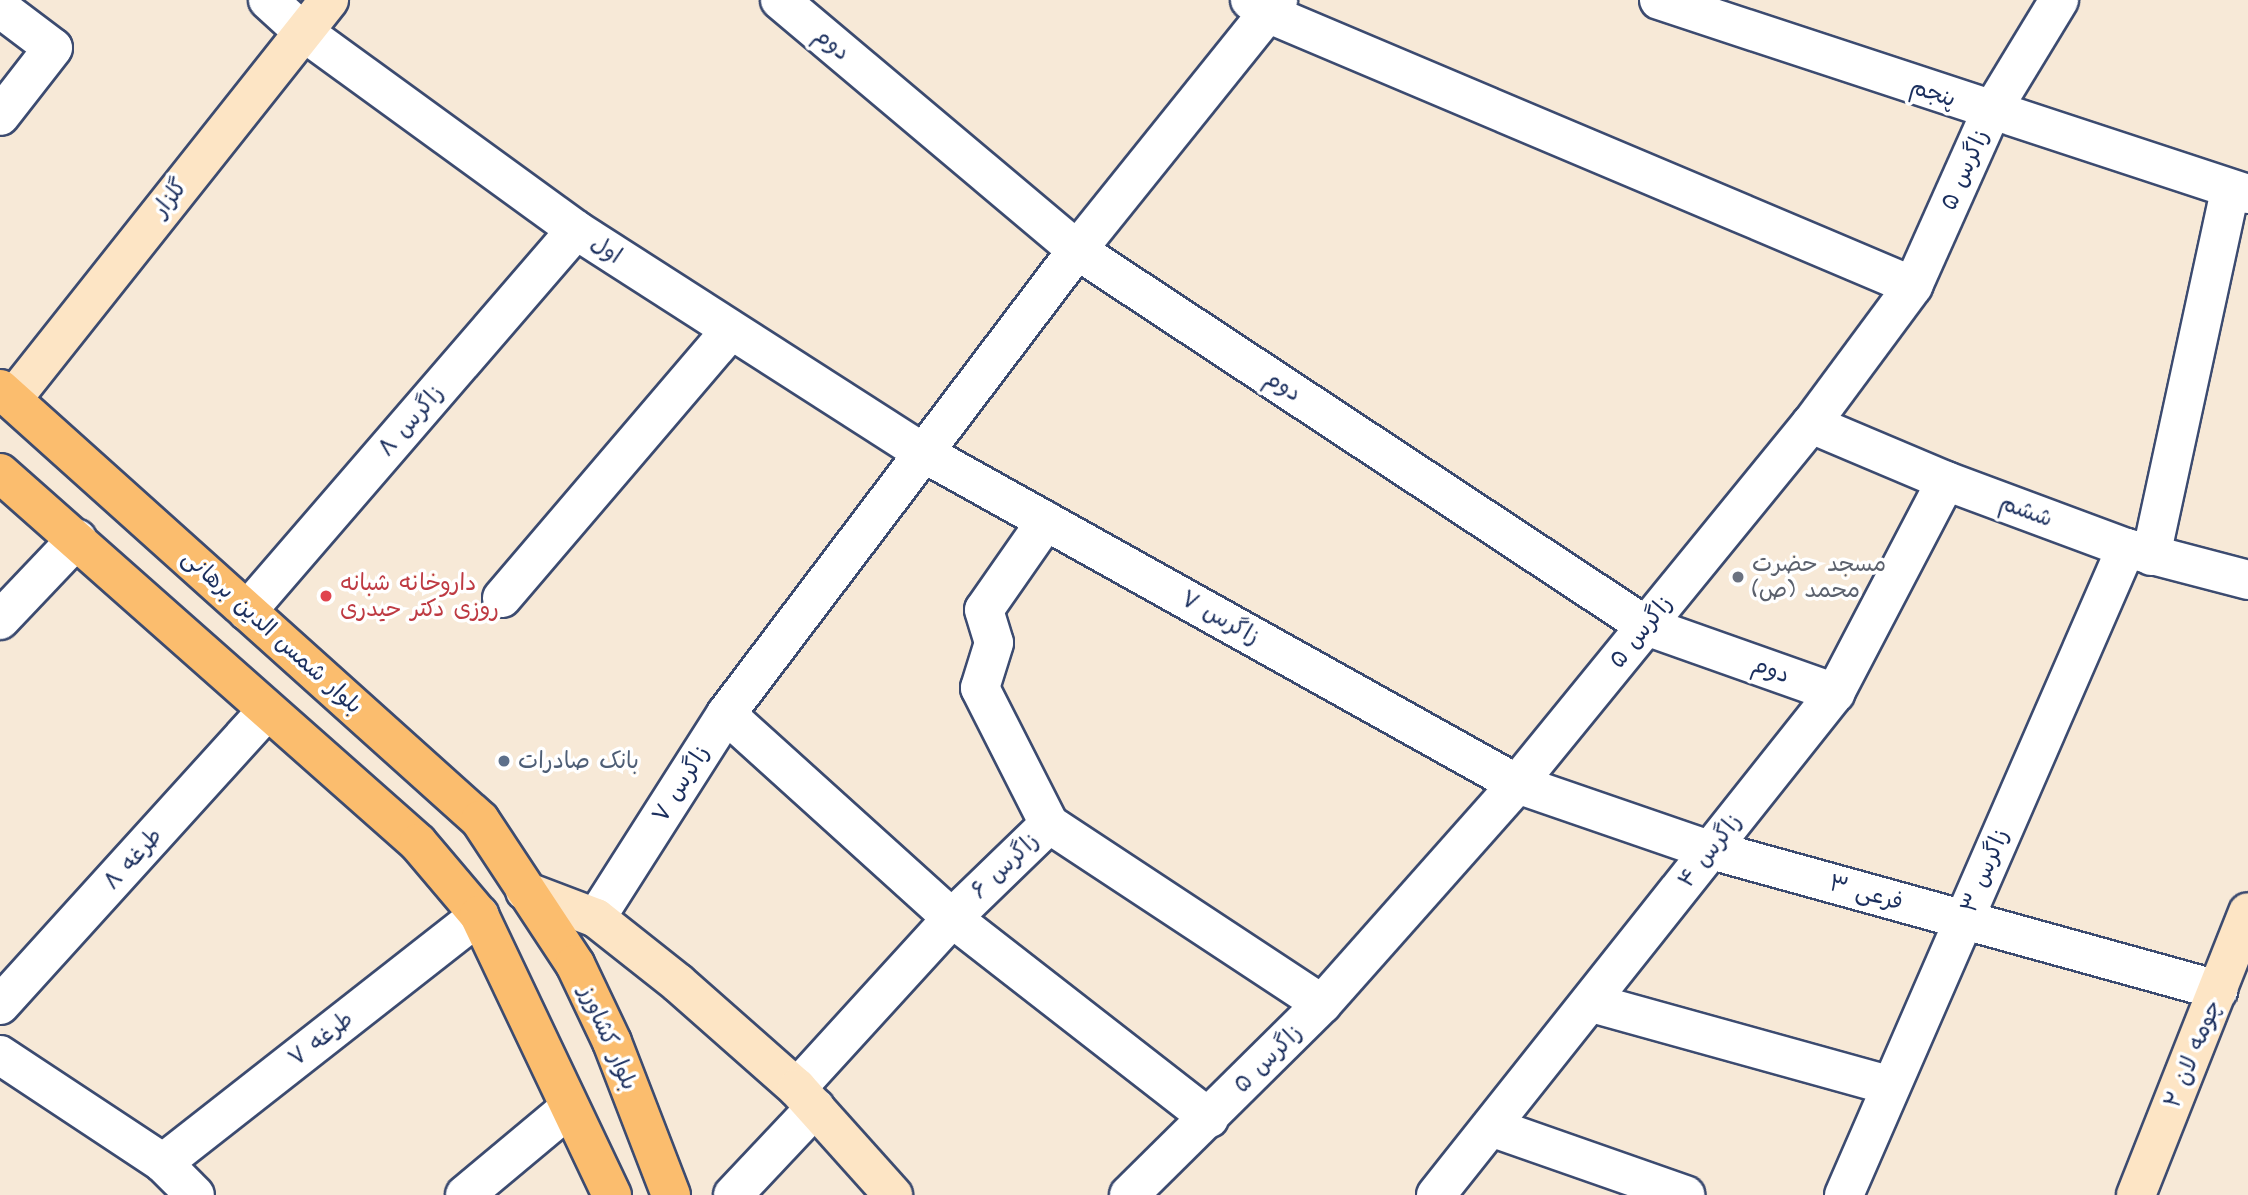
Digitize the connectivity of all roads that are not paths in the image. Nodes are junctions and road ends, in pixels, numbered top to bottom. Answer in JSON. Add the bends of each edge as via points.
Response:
{"nodes":[{"id":1,"x":268,"y":0,"type":"edge"},
{"id":2,"x":329,"y":0,"type":"edge"},
{"id":3,"x":780,"y":0,"type":"edge"},
{"id":4,"x":1659,"y":0,"type":"edge"},
{"id":5,"x":2059,"y":0,"type":"edge"},
{"id":6,"x":1265,"y":4,"type":"edge"},
{"id":7,"x":0,"y":8,"type":"edge"},
{"id":8,"x":301,"y":30,"type":"junction"},
{"id":9,"x":1991,"y":112,"type":"junction"},
{"id":10,"x":0,"y":116,"type":"edge"},
{"id":11,"x":2239,"y":192,"type":"edge"},
{"id":12,"x":576,"y":230,"type":"junction"},
{"id":13,"x":1077,"y":250,"type":"junction"},
{"id":14,"x":1913,"y":286,"type":"junction"},
{"id":15,"x":730,"y":331,"type":"junction"},
{"id":16,"x":7,"y":393,"type":"edge"},
{"id":17,"x":1811,"y":424,"type":"junction"},
{"id":18,"x":922,"y":452,"type":"junction"},
{"id":19,"x":0,"y":473,"type":"edge"},
{"id":20,"x":1946,"y":481,"type":"junction"},
{"id":21,"x":1046,"y":522,"type":"junction"},
{"id":22,"x":77,"y":539,"type":"junction"},
{"id":23,"x":2138,"y":552,"type":"junction"},
{"id":24,"x":2248,"y":580,"type":"edge"},
{"id":25,"x":502,"y":598,"type":"dead end"},
{"id":26,"x":247,"y":611,"type":"junction"},
{"id":27,"x":0,"y":620,"type":"edge"},
{"id":28,"x":1646,"y":626,"type":"junction"},
{"id":29,"x":1835,"y":692,"type":"junction"},
{"id":30,"x":266,"y":712,"type":"junction"},
{"id":31,"x":726,"y":713,"type":"junction"},
{"id":32,"x":1517,"y":784,"type":"junction"},
{"id":33,"x":1049,"y":824,"type":"junction"},
{"id":34,"x":1711,"y":850,"type":"junction"},
{"id":35,"x":525,"y":891,"type":"junction"},
{"id":36,"x":2248,"y":912,"type":"edge"},
{"id":37,"x":479,"y":915,"type":"junction"},
{"id":38,"x":596,"y":918,"type":"junction"},
{"id":39,"x":952,"y":918,"type":"junction"},
{"id":40,"x":1963,"y":920,"type":"junction"},
{"id":41,"x":2218,"y":990,"type":"junction"},
{"id":42,"x":1592,"y":1003,"type":"junction"},
{"id":43,"x":1322,"y":1004,"type":"junction"},
{"id":44,"x":0,"y":1005,"type":"edge"},
{"id":45,"x":0,"y":1055,"type":"edge"},
{"id":46,"x":1891,"y":1086,"type":"junction"},
{"id":47,"x":806,"y":1098,"type":"junction"},
{"id":48,"x":569,"y":1108,"type":"junction"},
{"id":49,"x":1209,"y":1118,"type":"junction"},
{"id":50,"x":1491,"y":1127,"type":"junction"},
{"id":51,"x":163,"y":1163,"type":"junction"},
{"id":52,"x":195,"y":1195,"type":"edge"},
{"id":53,"x":466,"y":1195,"type":"edge"},
{"id":54,"x":612,"y":1195,"type":"edge"},
{"id":55,"x":671,"y":1195,"type":"edge"},
{"id":56,"x":733,"y":1195,"type":"edge"},
{"id":57,"x":893,"y":1195,"type":"edge"},
{"id":58,"x":1129,"y":1195,"type":"edge"},
{"id":59,"x":1436,"y":1195,"type":"edge"},
{"id":60,"x":1685,"y":1195,"type":"edge"},
{"id":61,"x":1844,"y":1195,"type":"edge"},
{"id":62,"x":2136,"y":1195,"type":"edge"}],
"edges":[{"from":1,"to":8,"type":"street","name":"اول"},
{"from":2,"to":8,"type":"street","name":"گلزار"},
{"from":3,"to":13,"type":"street","name":"دوم"},
{"from":4,"to":9,"type":"street","name":"پنجم"},
{"from":5,"to":9,"type":"street","name":"زاگرس ۵"},
{"from":6,"to":13,"type":"street","name":"زاگرس ۷"},
{"from":6,"to":14,"type":"street"},
{"from":7,"to":10,"type":"street","via":[[53,48]]},
{"from":8,"to":12,"type":"street","name":"اول"},
{"from":8,"to":16,"type":"street","name":"گلزار"},
{"from":9,"to":11,"type":"street","name":"پنجم"},
{"from":9,"to":14,"type":"street","name":"زاگرس ۵"},
{"from":11,"to":23,"type":"street","name":"زاگرس ۳"},
{"from":12,"to":15,"type":"street","name":"اول"},
{"from":12,"to":26,"type":"street","name":"زاگرس ۸"},
{"from":13,"to":18,"type":"street","name":"زاگرس ۷"},
{"from":13,"to":28,"type":"street","name":"دوم"},
{"from":14,"to":17,"type":"street","name":"زاگرس ۵"},
{"from":15,"to":18,"type":"street","name":"اول"},
{"from":15,"to":25,"type":"street"},
{"from":16,"to":26,"type":"main road","name":"بلوار شمس الدین برهانی"},
{"from":17,"to":20,"type":"street","name":"ششم"},
{"from":17,"to":28,"type":"street","name":"زاگرس ۵"},
{"from":18,"to":21,"type":"street","name":"زاگرس ۷"},
{"from":18,"to":31,"type":"street","name":"زاگرس ۷"},
{"from":19,"to":22,"type":"main road"},
{"from":20,"to":23,"type":"street","name":"ششم"},
{"from":20,"to":29,"type":"street","name":"۴ زاگرس"},
{"from":21,"to":32,"type":"street","name":"زاگرس ۷"},
{"from":21,"to":33,"type":"street","via":[[984,610],[994,643],[981,688]]},
{"from":22,"to":27,"type":"street"},
{"from":22,"to":30,"type":"main road"},
{"from":23,"to":24,"type":"street","name":"ششم"},
{"from":23,"to":40,"type":"street","name":"زاگرس ۳"},
{"from":26,"to":35,"type":"main road","name":"بلوار شمس الدین برهانی","via":[[480,820]]},
{"from":28,"to":29,"type":"street","name":"دوم"},
{"from":28,"to":32,"type":"street","name":"زاگرس ۵"},
{"from":29,"to":34,"type":"street","name":"۴ زاگرس"},
{"from":30,"to":37,"type":"main road","via":[[418,843]]},
{"from":30,"to":44,"type":"street","name":"طرغه ۸"},
{"from":31,"to":38,"type":"street","name":"زاگرس ۷"},
{"from":31,"to":39,"type":"street"},
{"from":32,"to":34,"type":"street","name":"فرعی ۳"},
{"from":32,"to":43,"type":"street","name":"زاگرس ۵"},
{"from":33,"to":39,"type":"street","name":"زاگرس ۶"},
{"from":33,"to":43,"type":"street","name":"زاگرس ۶"},
{"from":34,"to":40,"type":"street","name":"فرعی ۳"},
{"from":34,"to":42,"type":"street","name":"۴ زاگرس"},
{"from":35,"to":38,"type":"street"},
{"from":35,"to":55,"type":"main road","name":"بلوار کشاورز","via":[[575,964],[618,1055]]},
{"from":36,"to":41,"type":"street","name":"چومه لان ۲"},
{"from":37,"to":48,"type":"main road"},
{"from":37,"to":51,"type":"street","name":"طرغه ۷"},
{"from":38,"to":47,"type":"street","via":[[678,983]]},
{"from":39,"to":47,"type":"street","name":"زاگرس ۶"},
{"from":39,"to":49,"type":"street"},
{"from":40,"to":41,"type":"street","name":"فرعی ۳"},
{"from":40,"to":46,"type":"street","name":"زاگرس ۳"},
{"from":41,"to":62,"type":"street","name":"چومه لان ۲"},
{"from":42,"to":46,"type":"street"},
{"from":42,"to":50,"type":"street","name":"۴ زاگرس"},
{"from":43,"to":49,"type":"street","name":"زاگرس ۵"},
{"from":45,"to":51,"type":"street"},
{"from":46,"to":61,"type":"street","name":"زاگرس ۳"},
{"from":47,"to":56,"type":"street","name":"زاگرس ۶"},
{"from":47,"to":57,"type":"street"},
{"from":48,"to":53,"type":"street"},
{"from":48,"to":54,"type":"main road"},
{"from":49,"to":58,"type":"street","name":"زاگرس ۵"},
{"from":50,"to":59,"type":"street","name":"۴ زاگرس"},
{"from":50,"to":60,"type":"street"},
{"from":51,"to":52,"type":"street"}]}
